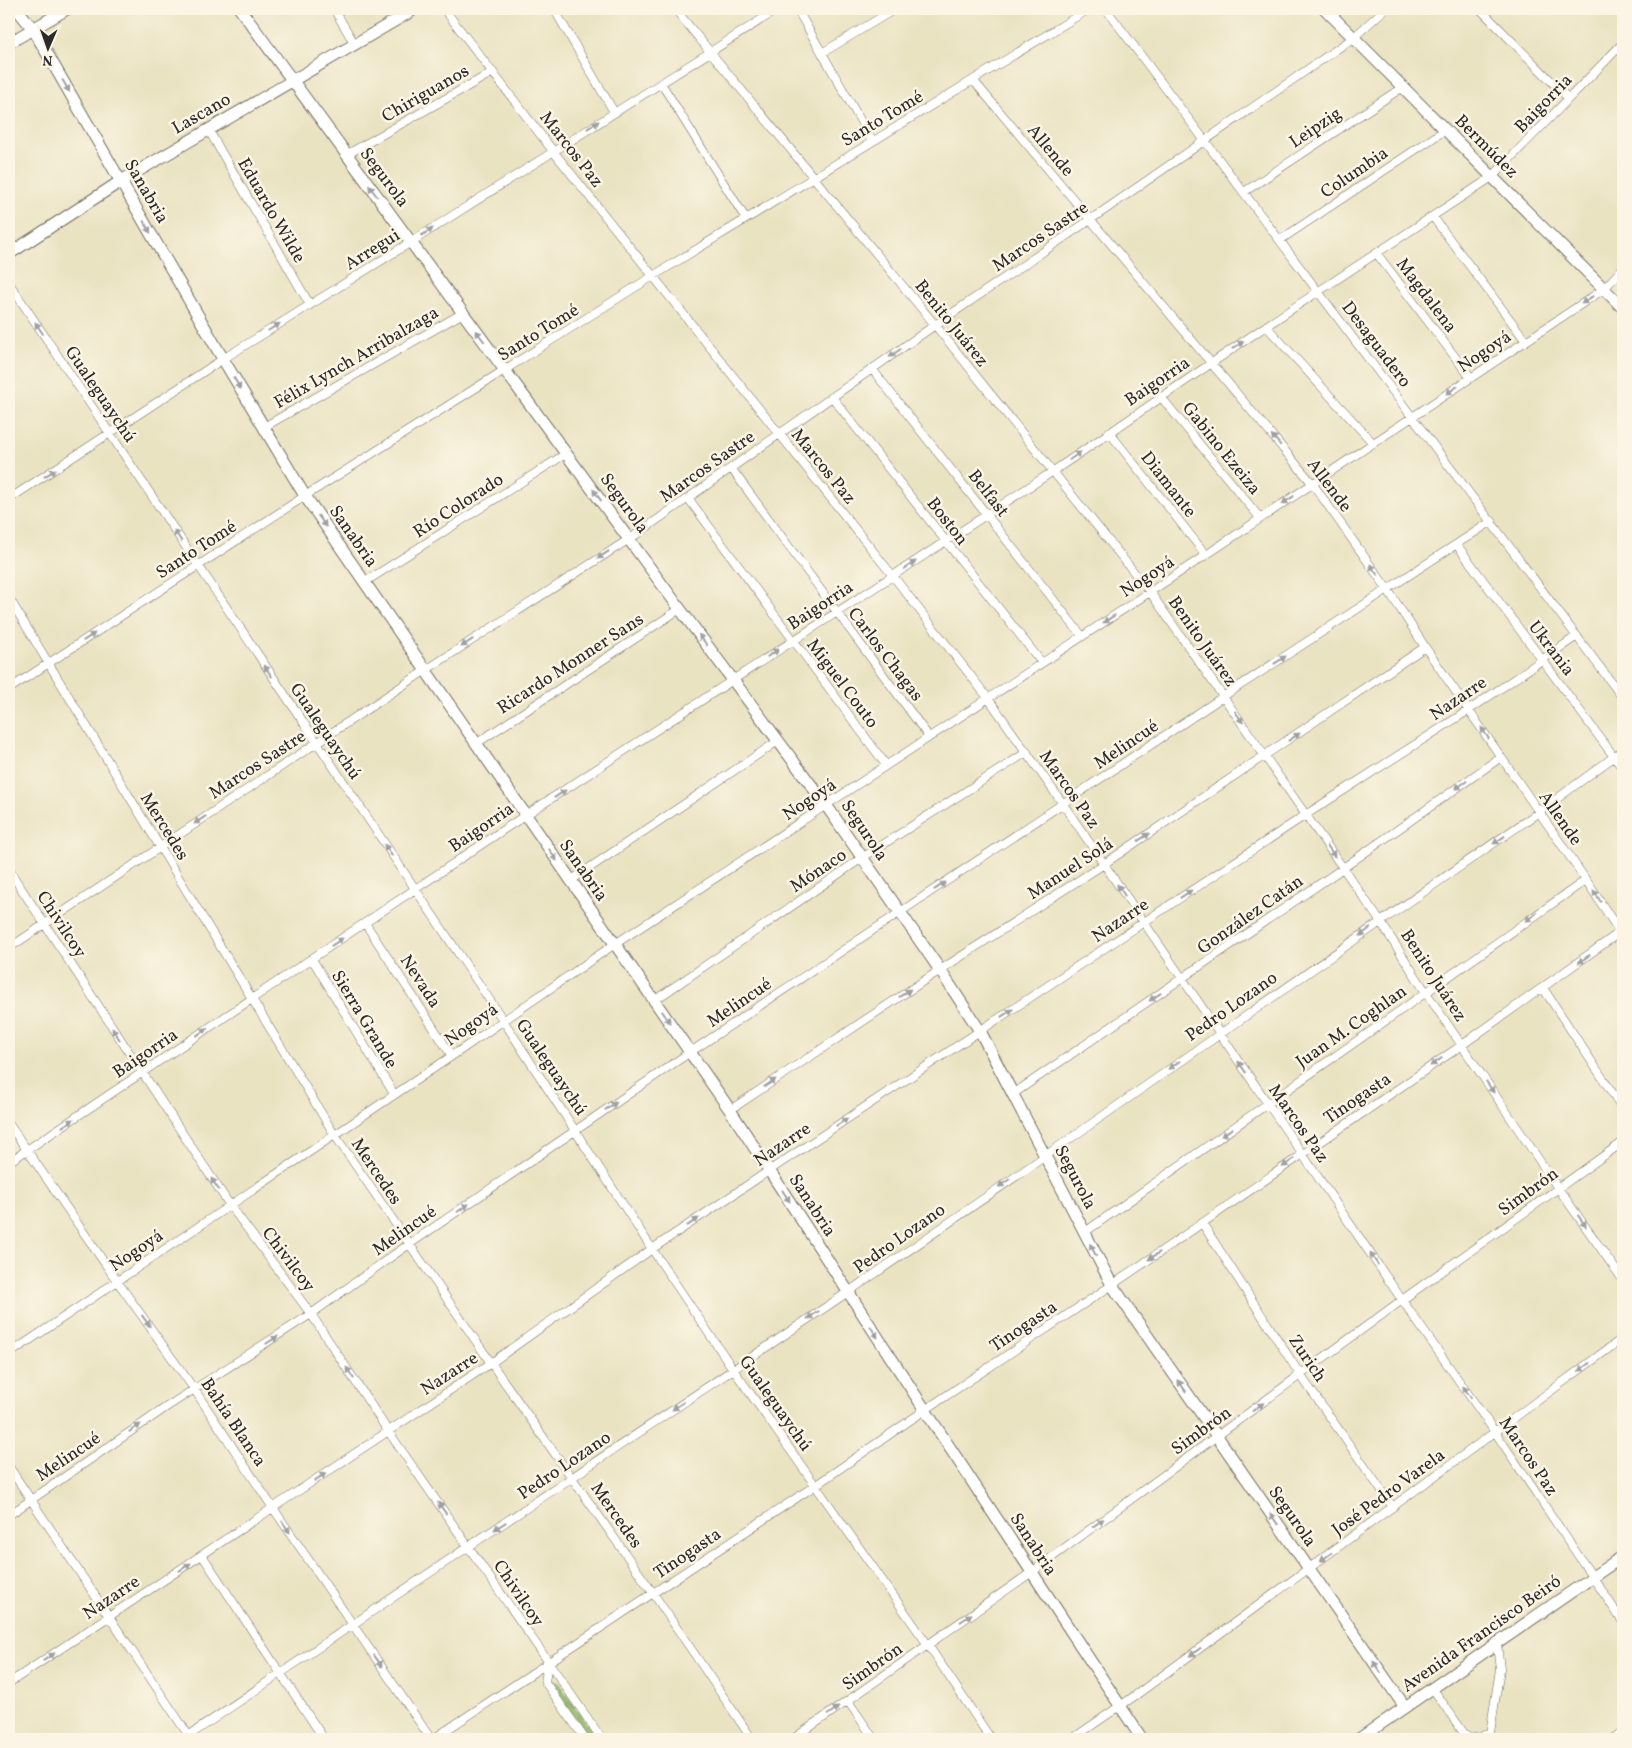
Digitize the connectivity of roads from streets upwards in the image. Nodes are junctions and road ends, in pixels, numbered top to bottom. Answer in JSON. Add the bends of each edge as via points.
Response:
{"nodes":[{"id":1,"x":17,"y":9,"type":"edge"},
{"id":2,"x":67,"y":9,"type":"edge"},
{"id":3,"x":240,"y":9,"type":"edge"},
{"id":4,"x":334,"y":9,"type":"edge"},
{"id":5,"x":415,"y":9,"type":"edge"},
{"id":6,"x":444,"y":9,"type":"edge"},
{"id":7,"x":554,"y":9,"type":"edge"},
{"id":8,"x":675,"y":9,"type":"edge"},
{"id":9,"x":778,"y":9,"type":"edge"},
{"id":10,"x":797,"y":9,"type":"edge"},
{"id":11,"x":895,"y":9,"type":"edge"},
{"id":12,"x":1089,"y":9,"type":"edge"},
{"id":13,"x":1106,"y":9,"type":"edge"},
{"id":14,"x":1325,"y":9,"type":"edge"},
{"id":15,"x":1385,"y":9,"type":"edge"},
{"id":16,"x":1480,"y":9,"type":"edge"},
{"id":17,"x":33,"y":29,"type":"junction"},
{"id":18,"x":1354,"y":38,"type":"junction"},
{"id":19,"x":9,"y":43,"type":"edge"},
{"id":20,"x":354,"y":43,"type":"junction"},
{"id":21,"x":1623,"y":43,"type":"edge"},
{"id":22,"x":710,"y":52,"type":"junction"},
{"id":23,"x":822,"y":53,"type":"junction"},
{"id":24,"x":492,"y":72,"type":"junction"},
{"id":25,"x":973,"y":80,"type":"junction"},
{"id":26,"x":292,"y":81,"type":"junction"},
{"id":27,"x":661,"y":83,"type":"junction"},
{"id":28,"x":1402,"y":87,"type":"junction"},
{"id":29,"x":1568,"y":98,"type":"junction"},
{"id":30,"x":614,"y":112,"type":"junction"},
{"id":31,"x":208,"y":129,"type":"junction"},
{"id":32,"x":1445,"y":130,"type":"junction"},
{"id":33,"x":1206,"y":140,"type":"junction"},
{"id":34,"x":872,"y":141,"type":"junction"},
{"id":35,"x":553,"y":150,"type":"junction"},
{"id":36,"x":346,"y":155,"type":"junction"},
{"id":37,"x":1492,"y":177,"type":"junction"},
{"id":38,"x":813,"y":178,"type":"junction"},
{"id":39,"x":121,"y":181,"type":"junction"},
{"id":40,"x":1244,"y":192,"type":"junction"},
{"id":41,"x":1433,"y":216,"type":"junction"},
{"id":42,"x":746,"y":219,"type":"junction"},
{"id":43,"x":1091,"y":220,"type":"junction"},
{"id":44,"x":1280,"y":240,"type":"junction"},
{"id":45,"x":412,"y":242,"type":"junction"},
{"id":46,"x":9,"y":254,"type":"edge"},
{"id":47,"x":1377,"y":254,"type":"junction"},
{"id":48,"x":1623,"y":268,"type":"edge"},
{"id":49,"x":653,"y":276,"type":"junction"},
{"id":50,"x":9,"y":283,"type":"edge"},
{"id":51,"x":1604,"y":289,"type":"junction"},
{"id":52,"x":1318,"y":292,"type":"junction"},
{"id":53,"x":310,"y":305,"type":"junction"},
{"id":54,"x":1623,"y":308,"type":"edge"},
{"id":55,"x":463,"y":313,"type":"junction"},
{"id":56,"x":935,"y":325,"type":"junction"},
{"id":57,"x":1266,"y":326,"type":"junction"},
{"id":58,"x":1526,"y":341,"type":"junction"},
{"id":59,"x":222,"y":359,"type":"junction"},
{"id":60,"x":1212,"y":362,"type":"junction"},
{"id":61,"x":872,"y":369,"type":"junction"},
{"id":62,"x":506,"y":370,"type":"junction"},
{"id":63,"x":1471,"y":378,"type":"junction"},
{"id":64,"x":832,"y":397,"type":"junction"},
{"id":65,"x":1161,"y":397,"type":"junction"},
{"id":66,"x":1412,"y":416,"type":"junction"},
{"id":67,"x":264,"y":427,"type":"junction"},
{"id":68,"x":1109,"y":432,"type":"junction"},
{"id":69,"x":110,"y":434,"type":"junction"},
{"id":70,"x":780,"y":434,"type":"junction"},
{"id":71,"x":1373,"y":443,"type":"junction"},
{"id":72,"x":567,"y":453,"type":"junction"},
{"id":73,"x":731,"y":468,"type":"junction"},
{"id":74,"x":1052,"y":472,"type":"junction"},
{"id":75,"x":1312,"y":484,"type":"junction"},
{"id":76,"x":305,"y":496,"type":"junction"},
{"id":77,"x":688,"y":498,"type":"junction"},
{"id":78,"x":9,"y":499,"type":"edge"},
{"id":79,"x":987,"y":515,"type":"junction"},
{"id":80,"x":1260,"y":518,"type":"junction"},
{"id":81,"x":1492,"y":521,"type":"junction"},
{"id":82,"x":629,"y":539,"type":"junction"},
{"id":83,"x":945,"y":542,"type":"junction"},
{"id":84,"x":1457,"y":544,"type":"junction"},
{"id":85,"x":1206,"y":555,"type":"junction"},
{"id":86,"x":197,"y":566,"type":"junction"},
{"id":87,"x":893,"y":576,"type":"junction"},
{"id":88,"x":365,"y":582,"type":"junction"},
{"id":89,"x":1388,"y":590,"type":"junction"},
{"id":90,"x":1150,"y":592,"type":"junction"},
{"id":91,"x":9,"y":598,"type":"edge"},
{"id":92,"x":680,"y":609,"type":"junction"},
{"id":93,"x":836,"y":612,"type":"junction"},
{"id":94,"x":1082,"y":636,"type":"junction"},
{"id":95,"x":1576,"y":636,"type":"junction"},
{"id":96,"x":793,"y":640,"type":"junction"},
{"id":97,"x":1425,"y":648,"type":"junction"},
{"id":98,"x":1541,"y":659,"type":"junction"},
{"id":99,"x":1042,"y":663,"type":"junction"},
{"id":100,"x":48,"y":664,"type":"junction"},
{"id":101,"x":426,"y":670,"type":"junction"},
{"id":102,"x":732,"y":679,"type":"junction"},
{"id":103,"x":9,"y":690,"type":"edge"},
{"id":104,"x":1224,"y":696,"type":"junction"},
{"id":105,"x":988,"y":698,"type":"junction"},
{"id":106,"x":1623,"y":698,"type":"edge"},
{"id":107,"x":1469,"y":710,"type":"junction"},
{"id":108,"x":929,"y":737,"type":"junction"},
{"id":109,"x":778,"y":741,"type":"junction"},
{"id":110,"x":316,"y":743,"type":"junction"},
{"id":111,"x":477,"y":743,"type":"junction"},
{"id":112,"x":1623,"y":750,"type":"edge"},
{"id":113,"x":1027,"y":752,"type":"junction"},
{"id":114,"x":1266,"y":756,"type":"junction"},
{"id":115,"x":1614,"y":756,"type":"junction"},
{"id":116,"x":1501,"y":757,"type":"junction"},
{"id":117,"x":886,"y":765,"type":"junction"},
{"id":118,"x":1623,"y":769,"type":"edge"},
{"id":119,"x":1063,"y":804,"type":"junction"},
{"id":120,"x":826,"y":805,"type":"junction"},
{"id":121,"x":1539,"y":812,"type":"junction"},
{"id":122,"x":1307,"y":814,"type":"junction"},
{"id":123,"x":526,"y":815,"type":"junction"},
{"id":124,"x":160,"y":846,"type":"junction"},
{"id":125,"x":862,"y":858,"type":"junction"},
{"id":126,"x":1104,"y":864,"type":"junction"},
{"id":127,"x":1343,"y":868,"type":"junction"},
{"id":128,"x":9,"y":870,"type":"edge"},
{"id":129,"x":570,"y":880,"type":"junction"},
{"id":130,"x":1586,"y":880,"type":"junction"},
{"id":131,"x":415,"y":890,"type":"junction"},
{"id":132,"x":900,"y":913,"type":"junction"},
{"id":133,"x":1380,"y":921,"type":"junction"},
{"id":134,"x":1144,"y":922,"type":"junction"},
{"id":135,"x":44,"y":924,"type":"junction"},
{"id":136,"x":365,"y":924,"type":"junction"},
{"id":137,"x":1622,"y":933,"type":"edge"},
{"id":138,"x":615,"y":945,"type":"junction"},
{"id":139,"x":9,"y":948,"type":"edge"},
{"id":140,"x":312,"y":959,"type":"junction"},
{"id":141,"x":940,"y":970,"type":"junction"},
{"id":142,"x":1182,"y":979,"type":"junction"},
{"id":143,"x":1543,"y":988,"type":"junction"},
{"id":144,"x":1426,"y":991,"type":"junction"},
{"id":145,"x":253,"y":998,"type":"junction"},
{"id":146,"x":654,"y":1000,"type":"junction"},
{"id":147,"x":503,"y":1020,"type":"junction"},
{"id":148,"x":980,"y":1031,"type":"junction"},
{"id":149,"x":1219,"y":1033,"type":"junction"},
{"id":150,"x":1462,"y":1045,"type":"junction"},
{"id":151,"x":690,"y":1052,"type":"junction"},
{"id":152,"x":452,"y":1056,"type":"junction"},
{"id":153,"x":142,"y":1074,"type":"junction"},
{"id":154,"x":394,"y":1094,"type":"junction"},
{"id":155,"x":1013,"y":1094,"type":"junction"},
{"id":156,"x":1267,"y":1103,"type":"junction"},
{"id":157,"x":730,"y":1110,"type":"junction"},
{"id":158,"x":1623,"y":1110,"type":"edge"},
{"id":159,"x":9,"y":1124,"type":"edge"},
{"id":160,"x":576,"y":1130,"type":"junction"},
{"id":161,"x":334,"y":1134,"type":"junction"},
{"id":162,"x":1623,"y":1142,"type":"edge"},
{"id":163,"x":27,"y":1150,"type":"junction"},
{"id":164,"x":1302,"y":1153,"type":"junction"},
{"id":165,"x":1044,"y":1156,"type":"junction"},
{"id":166,"x":9,"y":1162,"type":"edge"},
{"id":167,"x":770,"y":1170,"type":"junction"},
{"id":168,"x":1558,"y":1188,"type":"junction"},
{"id":169,"x":229,"y":1204,"type":"junction"},
{"id":170,"x":1202,"y":1223,"type":"junction"},
{"id":171,"x":1085,"y":1232,"type":"junction"},
{"id":172,"x":409,"y":1245,"type":"junction"},
{"id":173,"x":652,"y":1249,"type":"junction"},
{"id":174,"x":1623,"y":1280,"type":"edge"},
{"id":175,"x":117,"y":1281,"type":"junction"},
{"id":176,"x":1112,"y":1285,"type":"junction"},
{"id":177,"x":848,"y":1292,"type":"junction"},
{"id":178,"x":1402,"y":1300,"type":"junction"},
{"id":179,"x":311,"y":1314,"type":"junction"},
{"id":180,"x":1623,"y":1338,"type":"edge"},
{"id":181,"x":9,"y":1354,"type":"edge"},
{"id":182,"x":491,"y":1363,"type":"junction"},
{"id":183,"x":733,"y":1369,"type":"junction"},
{"id":184,"x":1301,"y":1376,"type":"junction"},
{"id":185,"x":194,"y":1389,"type":"junction"},
{"id":186,"x":925,"y":1410,"type":"junction"},
{"id":187,"x":388,"y":1431,"type":"junction"},
{"id":188,"x":1495,"y":1432,"type":"junction"},
{"id":189,"x":1217,"y":1437,"type":"junction"},
{"id":190,"x":9,"y":1467,"type":"edge"},
{"id":191,"x":573,"y":1478,"type":"junction"},
{"id":192,"x":816,"y":1485,"type":"junction"},
{"id":193,"x":31,"y":1499,"type":"junction"},
{"id":194,"x":1393,"y":1507,"type":"junction"},
{"id":195,"x":273,"y":1508,"type":"junction"},
{"id":196,"x":9,"y":1516,"type":"edge"},
{"id":197,"x":469,"y":1546,"type":"junction"},
{"id":198,"x":202,"y":1555,"type":"junction"},
{"id":199,"x":1623,"y":1556,"type":"edge"},
{"id":200,"x":1309,"y":1569,"type":"junction"},
{"id":201,"x":1032,"y":1572,"type":"junction"},
{"id":202,"x":1593,"y":1577,"type":"junction"},
{"id":203,"x":653,"y":1593,"type":"junction"},
{"id":204,"x":109,"y":1617,"type":"junction"},
{"id":205,"x":1623,"y":1622,"type":"edge"},
{"id":206,"x":352,"y":1624,"type":"junction"},
{"id":207,"x":1497,"y":1644,"type":"junction"},
{"id":208,"x":928,"y":1645,"type":"junction"},
{"id":209,"x":548,"y":1664,"type":"junction"},
{"id":210,"x":280,"y":1673,"type":"junction"},
{"id":211,"x":9,"y":1684,"type":"edge"},
{"id":212,"x":1433,"y":1689,"type":"junction"},
{"id":213,"x":848,"y":1701,"type":"junction"},
{"id":214,"x":1120,"y":1706,"type":"junction"},
{"id":215,"x":1405,"y":1707,"type":"junction"},
{"id":216,"x":1623,"y":1732,"type":"edge"},
{"id":217,"x":1490,"y":1735,"type":"edge"},
{"id":218,"x":188,"y":1738,"type":"edge"},
{"id":219,"x":1467,"y":1738,"type":"edge"},
{"id":220,"x":324,"y":1739,"type":"edge"},
{"id":221,"x":432,"y":1739,"type":"edge"},
{"id":222,"x":585,"y":1739,"type":"edge"},
{"id":223,"x":602,"y":1739,"type":"edge"},
{"id":224,"x":752,"y":1739,"type":"edge"},
{"id":225,"x":793,"y":1739,"type":"edge"},
{"id":226,"x":874,"y":1739,"type":"edge"},
{"id":227,"x":991,"y":1739,"type":"edge"},
{"id":228,"x":1072,"y":1739,"type":"edge"},
{"id":229,"x":1142,"y":1739,"type":"edge"},
{"id":230,"x":1359,"y":1739,"type":"edge"},
{"id":231,"x":1613,"y":1739,"type":"edge"}],
"edges":[{"from":1,"to":17,"type":"street","name":"Sanabria"},
{"from":2,"to":17,"type":"street"},
{"from":3,"to":26,"type":"street","name":"Segurola"},
{"from":4,"to":20,"type":"street"},
{"from":5,"to":20,"type":"street","name":"Lascano"},
{"from":6,"to":24,"type":"street","name":"Marcos Paz"},
{"from":7,"to":30,"type":"street"},
{"from":8,"to":22,"type":"street","name":"Benito Juárez"},
{"from":9,"to":22,"type":"street","name":"Arregui"},
{"from":10,"to":23,"type":"street"},
{"from":11,"to":23,"type":"street"},
{"from":12,"to":25,"type":"street","name":"Santo Tomé"},
{"from":13,"to":33,"type":"street","name":"Desaguadero"},
{"from":14,"to":18,"type":"street","name":"Bermúdez"},
{"from":15,"to":18,"type":"street","name":"Marcos Sastre"},
{"from":16,"to":29,"type":"street"},
{"from":17,"to":19,"type":"street"},
{"from":17,"to":39,"type":"street","name":"Sanabria","one_way":true},
{"from":18,"to":28,"type":"street","name":"Bermúdez"},
{"from":18,"to":33,"type":"street","name":"Marcos Sastre"},
{"from":20,"to":26,"type":"street","name":"Lascano"},
{"from":21,"to":29,"type":"street","name":"Baigorria"},
{"from":22,"to":27,"type":"street","name":"Arregui"},
{"from":22,"to":38,"type":"street","name":"Benito Juárez"},
{"from":23,"to":34,"type":"street"},
{"from":24,"to":35,"type":"street","name":"Marcos Paz"},
{"from":24,"to":36,"type":"street","name":"Chiriguanos"},
{"from":25,"to":34,"type":"street","name":"Santo Tomé"},
{"from":25,"to":43,"type":"street","name":"Allende"},
{"from":26,"to":31,"type":"street","name":"Lascano"},
{"from":26,"to":36,"type":"street","name":"Segurola"},
{"from":27,"to":30,"type":"street","name":"Arregui"},
{"from":27,"to":42,"type":"street"},
{"from":28,"to":32,"type":"street","name":"Bermúdez"},
{"from":28,"to":40,"type":"street","name":"Leipzig"},
{"from":29,"to":37,"type":"street","name":"Baigorria"},
{"from":35,"to":30,"type":"street","name":"Arregui","one_way":true},
{"from":31,"to":39,"type":"street","name":"Lascano"},
{"from":31,"to":53,"type":"street","name":"Eduardo Wilde"},
{"from":32,"to":37,"type":"street","name":"Bermúdez"},
{"from":32,"to":44,"type":"street","name":"Columbia"},
{"from":33,"to":40,"type":"street","name":"Desaguadero"},
{"from":33,"to":43,"type":"street","name":"Marcos Sastre"},
{"from":34,"to":38,"type":"street","name":"Santo Tomé"},
{"from":45,"to":35,"type":"street","name":"Arregui","one_way":true},
{"from":35,"to":49,"type":"street","name":"Marcos Paz"},
{"from":45,"to":36,"type":"street","name":"Segurola","one_way":true},
{"from":37,"to":41,"type":"street","name":"Baigorria"},
{"from":37,"to":51,"type":"street","name":"Bermúdez"},
{"from":38,"to":42,"type":"street","name":"Santo Tomé"},
{"from":38,"to":56,"type":"street","name":"Benito Juárez"},
{"from":39,"to":46,"type":"street","name":"Lascano"},
{"from":39,"to":59,"type":"street","name":"Sanabria","one_way":true},
{"from":40,"to":44,"type":"street","name":"Desaguadero"},
{"from":41,"to":47,"type":"street","name":"Baigorria"},
{"from":41,"to":58,"type":"street"},
{"from":42,"to":49,"type":"street","name":"Santo Tomé"},
{"from":43,"to":56,"type":"street","name":"Marcos Sastre"},
{"from":43,"to":60,"type":"street","name":"Allende"},
{"from":44,"to":52,"type":"street","name":"Desaguadero"},
{"from":45,"to":53,"type":"street","name":"Arregui"},
{"from":45,"to":55,"type":"street","name":"Segurola"},
{"from":47,"to":52,"type":"street","name":"Baigorria"},
{"from":47,"to":63,"type":"street","name":"Magdalena"},
{"from":48,"to":51,"type":"street","name":"Nogoyá"},
{"from":49,"to":62,"type":"street","name":"Santo Tomé"},
{"from":49,"to":70,"type":"street","name":"Marcos Paz"},
{"from":69,"to":50,"type":"street","name":"Gualeguaychú","one_way":true},
{"from":51,"to":54,"type":"street","name":"Bermúdez"},
{"from":51,"to":58,"type":"street","name":"Nogoyá","one_way":true},
{"from":52,"to":57,"type":"street","name":"Baigorria"},
{"from":52,"to":66,"type":"street","name":"Desaguadero"},
{"from":59,"to":53,"type":"street","name":"Arregui","one_way":true},
{"from":62,"to":55,"type":"street","name":"Segurola","one_way":true},
{"from":55,"to":67,"type":"street","name":"Félix Lynch Arribalzaga"},
{"from":56,"to":61,"type":"street","name":"Marcos Sastre","one_way":true},
{"from":56,"to":74,"type":"street","name":"Benito Juárez"},
{"from":60,"to":57,"type":"street","name":"Baigorria","one_way":true},
{"from":57,"to":71,"type":"street"},
{"from":58,"to":63,"type":"street","name":"Nogoyá"},
{"from":59,"to":67,"type":"street","name":"Sanabria","one_way":true},
{"from":59,"to":69,"type":"street","name":"Arregui"},
{"from":60,"to":65,"type":"street","name":"Baigorria"},
{"from":75,"to":60,"type":"street","name":"Allende","one_way":true},
{"from":61,"to":64,"type":"street","name":"Marcos Sastre"},
{"from":61,"to":79,"type":"street","name":"Belfast"},
{"from":62,"to":72,"type":"street","name":"Segurola"},
{"from":62,"to":76,"type":"street","name":"Santo Tomé"},
{"from":63,"to":66,"type":"street","name":"Nogoyá","one_way":true},
{"from":64,"to":70,"type":"street","name":"Marcos Sastre"},
{"from":64,"to":83,"type":"street","name":"Boston"},
{"from":65,"to":68,"type":"street","name":"Baigorria"},
{"from":65,"to":80,"type":"street","name":"Gabino Ezeiza"},
{"from":66,"to":71,"type":"street","name":"Nogoyá"},
{"from":66,"to":81,"type":"street","name":"Desaguadero"},
{"from":67,"to":76,"type":"street","name":"Sanabria"},
{"from":74,"to":68,"type":"street","name":"Baigorria","one_way":true},
{"from":68,"to":85,"type":"street","name":"Diamante"},
{"from":78,"to":69,"type":"street","name":"Arregui","one_way":true},
{"from":86,"to":69,"type":"street","name":"Gualeguaychú","one_way":true},
{"from":70,"to":73,"type":"street","name":"Marcos Sastre"},
{"from":70,"to":87,"type":"street","name":"Marcos Paz"},
{"from":71,"to":75,"type":"street","name":"Nogoyá"},
{"from":82,"to":72,"type":"street","name":"Segurola","one_way":true},
{"from":72,"to":88,"type":"street","name":"Río Colorado"},
{"from":73,"to":77,"type":"street","name":"Marcos Sastre"},
{"from":73,"to":93,"type":"street","name":"Carlos Chagas"},
{"from":74,"to":79,"type":"street","name":"Baigorria"},
{"from":74,"to":90,"type":"street","name":"Benito Juárez"},
{"from":75,"to":80,"type":"street","name":"Nogoyá","one_way":true},
{"from":89,"to":75,"type":"street","name":"Allende","one_way":true},
{"from":76,"to":86,"type":"street","name":"Santo Tomé"},
{"from":76,"to":88,"type":"street","name":"Sanabria","one_way":true},
{"from":77,"to":82,"type":"street","name":"Marcos Sastre"},
{"from":77,"to":96,"type":"street","name":"Miguel Couto"},
{"from":79,"to":83,"type":"street","name":"Baigorria"},
{"from":79,"to":94,"type":"street","name":"Belfast"},
{"from":80,"to":85,"type":"street","name":"Nogoyá"},
{"from":81,"to":84,"type":"street","name":"Melincué"},
{"from":81,"to":95,"type":"street","name":"Desaguadero"},
{"from":82,"to":92,"type":"street","name":"Segurola"},
{"from":82,"to":101,"type":"street","name":"Marcos Sastre","one_way":true},
{"from":87,"to":83,"type":"street","name":"Baigorria","one_way":true},
{"from":83,"to":99,"type":"street","name":"Boston"},
{"from":84,"to":89,"type":"street","name":"Melincué"},
{"from":84,"to":98,"type":"street","name":"Ukrania"},
{"from":85,"to":90,"type":"street","name":"Nogoyá"},
{"from":100,"to":86,"type":"street","name":"Santo Tomé","one_way":true},
{"from":110,"to":86,"type":"street","name":"Gualeguaychú","one_way":true},
{"from":87,"to":93,"type":"street","name":"Baigorria"},
{"from":87,"to":105,"type":"street","name":"Marcos Paz"},
{"from":88,"to":101,"type":"street","name":"Sanabria"},
{"from":89,"to":97,"type":"street","name":"Allende"},
{"from":104,"to":89,"type":"street","name":"Melincué","one_way":true},
{"from":90,"to":94,"type":"street","name":"Nogoyá","one_way":true},
{"from":90,"to":104,"type":"street","name":"Benito Juárez"},
{"from":91,"to":100,"type":"street","name":"Mercedes"},
{"from":102,"to":92,"type":"street","name":"Segurola","one_way":true},
{"from":92,"to":111,"type":"street","name":"Ricardo Monner Sans"},
{"from":93,"to":96,"type":"street","name":"Baigorria"},
{"from":93,"to":108,"type":"street","name":"Carlos Chagas"},
{"from":94,"to":99,"type":"street","name":"Nogoyá"},
{"from":95,"to":98,"type":"street","name":"Nazarre"},
{"from":95,"to":106,"type":"street","name":"Desaguadero"},
{"from":102,"to":96,"type":"street","name":"Baigorria","one_way":true},
{"from":96,"to":117,"type":"street","name":"Miguel Couto"},
{"from":97,"to":107,"type":"street","name":"Allende"},
{"from":114,"to":97,"type":"street","name":"Manuel Solá","one_way":true},
{"from":98,"to":107,"type":"street","name":"Nazarre"},
{"from":98,"to":115,"type":"street","name":"Ukrania"},
{"from":99,"to":105,"type":"street","name":"Nogoyá"},
{"from":100,"to":103,"type":"street","name":"Santo Tomé"},
{"from":100,"to":124,"type":"street","name":"Mercedes"},
{"from":101,"to":110,"type":"street","name":"Marcos Sastre"},
{"from":101,"to":111,"type":"street","name":"Sanabria"},
{"from":102,"to":109,"type":"street","name":"Segurola"},
{"from":123,"to":102,"type":"street","name":"Baigorria","one_way":true},
{"from":104,"to":114,"type":"street","name":"Benito Juárez","one_way":true},
{"from":104,"to":119,"type":"street","name":"Melincué"},
{"from":105,"to":108,"type":"street","name":"Nogoyá"},
{"from":105,"to":113,"type":"street","name":"Marcos Paz"},
{"from":116,"to":107,"type":"street","name":"Allende","one_way":true},
{"from":107,"to":122,"type":"street","name":"Nazarre"},
{"from":108,"to":117,"type":"street","name":"Nogoyá"},
{"from":109,"to":120,"type":"street","name":"Segurola"},
{"from":109,"to":129,"type":"street"},
{"from":110,"to":124,"type":"street","name":"Marcos Sastre","one_way":true},
{"from":131,"to":110,"type":"street","name":"Gualeguaychú","one_way":true},
{"from":111,"to":123,"type":"street","name":"Sanabria"},
{"from":112,"to":115,"type":"street","name":"Pedro Lozano"},
{"from":113,"to":119,"type":"street","name":"Marcos Paz"},
{"from":113,"to":125,"type":"street","name":"Mónaco"},
{"from":114,"to":122,"type":"street","name":"Benito Juárez"},
{"from":126,"to":114,"type":"street","name":"Manuel Solá","one_way":true},
{"from":115,"to":118,"type":"street","name":"Ukrania"},
{"from":115,"to":121,"type":"street","name":"Pedro Lozano"},
{"from":116,"to":121,"type":"street","name":"Allende"},
{"from":116,"to":127,"type":"street","name":"González Catán","one_way":true},
{"from":117,"to":120,"type":"street","name":"Nogoyá"},
{"from":119,"to":126,"type":"street","name":"Marcos Paz"},
{"from":132,"to":119,"type":"street","name":"Melincué","one_way":true},
{"from":120,"to":125,"type":"street","name":"Segurola"},
{"from":120,"to":138,"type":"street","name":"Nogoyá"},
{"from":121,"to":130,"type":"street","name":"Allende"},
{"from":121,"to":133,"type":"street","name":"Pedro Lozano","one_way":true},
{"from":122,"to":127,"type":"street","name":"Benito Juárez","one_way":true},
{"from":134,"to":122,"type":"street","name":"Nazarre","one_way":true},
{"from":123,"to":129,"type":"street","name":"Sanabria","one_way":true},
{"from":123,"to":131,"type":"street","name":"Baigorria"},
{"from":124,"to":135,"type":"street","name":"Marcos Sastre"},
{"from":124,"to":145,"type":"street","name":"Mercedes"},
{"from":125,"to":132,"type":"street","name":"Segurola"},
{"from":125,"to":146,"type":"street","name":"Mónaco"},
{"from":134,"to":126,"type":"street","name":"Marcos Paz","one_way":true},
{"from":126,"to":141,"type":"street","name":"Manuel Solá"},
{"from":127,"to":133,"type":"street","name":"Benito Juárez"},
{"from":127,"to":142,"type":"street","name":"González Catán"},
{"from":128,"to":135,"type":"street","name":"Chivilcoy"},
{"from":129,"to":138,"type":"street","name":"Sanabria"},
{"from":137,"to":130,"type":"street","name":"Allende","one_way":true},
{"from":130,"to":144,"type":"street","name":"Juan M. Coghlan","one_way":true},
{"from":131,"to":136,"type":"street","name":"Baigorria"},
{"from":131,"to":147,"type":"street","name":"Gualeguaychú"},
{"from":132,"to":141,"type":"street","name":"Segurola"},
{"from":132,"to":151,"type":"street","name":"Melincué"},
{"from":133,"to":144,"type":"street","name":"Benito Juárez"},
{"from":133,"to":149,"type":"street","name":"Pedro Lozano","one_way":true},
{"from":134,"to":142,"type":"street","name":"Marcos Paz"},
{"from":148,"to":134,"type":"street","name":"Nazarre","one_way":true},
{"from":135,"to":139,"type":"street","name":"Marcos Sastre"},
{"from":153,"to":135,"type":"street","name":"Chivilcoy","one_way":true},
{"from":140,"to":136,"type":"street","name":"Baigorria","one_way":true},
{"from":136,"to":152,"type":"street","name":"Nevada"},
{"from":137,"to":143,"type":"street","name":"Tinogasta","one_way":true},
{"from":138,"to":146,"type":"street","name":"Sanabria"},
{"from":138,"to":147,"type":"street","name":"Nogoyá"},
{"from":140,"to":145,"type":"street","name":"Baigorria"},
{"from":140,"to":154,"type":"street","name":"Sierra Grande"},
{"from":141,"to":148,"type":"street","name":"Segurola"},
{"from":157,"to":141,"type":"street","name":"Manuel Solá","one_way":true},
{"from":142,"to":149,"type":"street","name":"Marcos Paz"},
{"from":142,"to":155,"type":"street","name":"González Catán","one_way":true},
{"from":143,"to":150,"type":"street","name":"Tinogasta"},
{"from":143,"to":158,"type":"street"},
{"from":144,"to":150,"type":"street","name":"Benito Juárez"},
{"from":144,"to":156,"type":"street","name":"Juan M. Coghlan"},
{"from":153,"to":145,"type":"street","name":"Baigorria","one_way":true},
{"from":145,"to":161,"type":"street","name":"Mercedes"},
{"from":146,"to":151,"type":"street","name":"Sanabria","one_way":true},
{"from":147,"to":152,"type":"street","name":"Nogoyá"},
{"from":147,"to":160,"type":"street","name":"Gualeguaychú"},
{"from":148,"to":155,"type":"street","name":"Segurola"},
{"from":167,"to":148,"type":"street","name":"Nazarre","one_way":true},
{"from":156,"to":149,"type":"street","name":"Marcos Paz","one_way":true},
{"from":149,"to":165,"type":"street","name":"Pedro Lozano","one_way":true},
{"from":150,"to":164,"type":"street","name":"Tinogasta","one_way":true},
{"from":150,"to":168,"type":"street","name":"Benito Juárez","one_way":true},
{"from":151,"to":157,"type":"street","name":"Sanabria"},
{"from":160,"to":151,"type":"street","name":"Melincué","one_way":true},
{"from":152,"to":154,"type":"street","name":"Nogoyá"},
{"from":163,"to":153,"type":"street","name":"Baigorria","one_way":true},
{"from":169,"to":153,"type":"street","name":"Chivilcoy","one_way":true},
{"from":154,"to":161,"type":"street","name":"Nogoyá"},
{"from":155,"to":165,"type":"street","name":"Segurola"},
{"from":156,"to":164,"type":"street","name":"Marcos Paz"},
{"from":156,"to":171,"type":"street","name":"Juan M. Coghlan","one_way":true},
{"from":157,"to":167,"type":"street","name":"Sanabria"},
{"from":159,"to":163,"type":"street","name":"Bahía Blanca"},
{"from":172,"to":160,"type":"street","name":"Melincué","one_way":true},
{"from":160,"to":173,"type":"street","name":"Gualeguaychú"},
{"from":161,"to":169,"type":"street","name":"Nogoyá"},
{"from":161,"to":172,"type":"street","name":"Mercedes"},
{"from":162,"to":168,"type":"street","name":"Simbrón"},
{"from":163,"to":166,"type":"street","name":"Baigorria"},
{"from":163,"to":175,"type":"street","name":"Bahía Blanca"},
{"from":164,"to":170,"type":"street","name":"Tinogasta","one_way":true},
{"from":178,"to":164,"type":"street","name":"Marcos Paz","one_way":true},
{"from":165,"to":171,"type":"street","name":"Segurola"},
{"from":165,"to":177,"type":"street","name":"Pedro Lozano","one_way":true},
{"from":173,"to":167,"type":"street","name":"Nazarre","one_way":true},
{"from":167,"to":177,"type":"street","name":"Sanabria","one_way":true},
{"from":168,"to":174,"type":"street","name":"Benito Juárez","one_way":true},
{"from":168,"to":178,"type":"street","name":"Simbrón"},
{"from":169,"to":175,"type":"street","name":"Nogoyá"},
{"from":169,"to":179,"type":"street","name":"Chivilcoy"},
{"from":170,"to":176,"type":"street","name":"Tinogasta","one_way":true},
{"from":170,"to":184,"type":"street","name":"Zurich"},
{"from":176,"to":171,"type":"street","name":"Segurola","one_way":true},
{"from":172,"to":179,"type":"street","name":"Melincué"},
{"from":172,"to":182,"type":"street","name":"Mercedes"},
{"from":173,"to":182,"type":"street","name":"Nazarre"},
{"from":173,"to":183,"type":"street","name":"Gualeguaychú"},
{"from":175,"to":181,"type":"street","name":"Nogoyá"},
{"from":175,"to":185,"type":"street","name":"Bahía Blanca","one_way":true},
{"from":176,"to":186,"type":"street","name":"Tinogasta"},
{"from":189,"to":176,"type":"street","name":"Segurola","one_way":true},
{"from":177,"to":183,"type":"street","name":"Pedro Lozano","one_way":true},
{"from":177,"to":186,"type":"street","name":"Sanabria","one_way":true},
{"from":178,"to":184,"type":"street","name":"Simbrón"},
{"from":188,"to":178,"type":"street","name":"Marcos Paz","one_way":true},
{"from":185,"to":179,"type":"street","name":"Melincué","one_way":true},
{"from":187,"to":179,"type":"street","name":"Chivilcoy","one_way":true},
{"from":180,"to":188,"type":"street","name":"José Pedro Varela","one_way":true},
{"from":182,"to":187,"type":"street","name":"Nazarre"},
{"from":182,"to":191,"type":"street","name":"Mercedes"},
{"from":183,"to":191,"type":"street","name":"Pedro Lozano","one_way":true},
{"from":183,"to":192,"type":"street","name":"Gualeguaychú"},
{"from":189,"to":184,"type":"street","name":"Simbrón","one_way":true},
{"from":184,"to":194,"type":"street","name":"Zurich"},
{"from":193,"to":185,"type":"street","name":"Melincué","one_way":true},
{"from":185,"to":195,"type":"street","name":"Bahía Blanca"},
{"from":186,"to":192,"type":"street","name":"Tinogasta"},
{"from":186,"to":201,"type":"street","name":"Sanabria"},
{"from":195,"to":187,"type":"street","name":"Nazarre","one_way":true},
{"from":197,"to":187,"type":"street","name":"Chivilcoy","one_way":true},
{"from":188,"to":194,"type":"street","name":"José Pedro Varela"},
{"from":188,"to":202,"type":"street","name":"Marcos Paz"},
{"from":200,"to":189,"type":"street","name":"Segurola","one_way":true},
{"from":201,"to":189,"type":"street","name":"Simbrón","one_way":true},
{"from":190,"to":193,"type":"street"},
{"from":191,"to":197,"type":"street","name":"Pedro Lozano","one_way":true},
{"from":191,"to":203,"type":"street","name":"Mercedes"},
{"from":192,"to":203,"type":"street","name":"Tinogasta"},
{"from":192,"to":208,"type":"street","name":"Gualeguaychú"},
{"from":193,"to":196,"type":"street","name":"Melincué"},
{"from":193,"to":204,"type":"street"},
{"from":194,"to":200,"type":"street","name":"José Pedro Varela","one_way":true},
{"from":195,"to":198,"type":"street","name":"Nazarre"},
{"from":195,"to":206,"type":"street","name":"Bahía Blanca","one_way":true},
{"from":197,"to":206,"type":"street","name":"Pedro Lozano"},
{"from":197,"to":209,"type":"street","name":"Chivilcoy"},
{"from":204,"to":198,"type":"street","name":"Nazarre","one_way":true},
{"from":198,"to":210,"type":"street"},
{"from":199,"to":202,"type":"street","name":"Avenida Francisco Beiró"},
{"from":200,"to":214,"type":"street","name":"José Pedro Varela","one_way":true},
{"from":215,"to":200,"type":"street","name":"Segurola","one_way":true},
{"from":208,"to":201,"type":"street","name":"Simbrón","one_way":true},
{"from":201,"to":214,"type":"street","name":"Sanabria"},
{"from":202,"to":205,"type":"street","name":"Marcos Paz"},
{"from":202,"to":207,"type":"street","name":"Avenida Francisco Beiró"},
{"from":203,"to":209,"type":"street","name":"Tinogasta"},
{"from":203,"to":224,"type":"street","name":"Mercedes"},
{"from":211,"to":204,"type":"street","name":"Nazarre","one_way":true},
{"from":204,"to":218,"type":"street"},
{"from":206,"to":210,"type":"street","name":"Pedro Lozano"},
{"from":206,"to":221,"type":"street","name":"Bahía Blanca","one_way":true},
{"from":207,"to":212,"type":"street","name":"Avenida Francisco Beiró"},
{"from":207,"to":217,"type":"street","via":[[1500,1669]]},
{"from":208,"to":213,"type":"street","name":"Simbrón"},
{"from":208,"to":227,"type":"street","name":"Gualeguaychú"},
{"from":209,"to":221,"type":"street","name":"Tinogasta"},
{"from":209,"to":222,"type":"street","via":[[545,1682]]},
{"from":209,"to":223,"type":"street","name":"Chivilcoy"},
{"from":210,"to":218,"type":"street","name":"Pedro Lozano"},
{"from":210,"to":220,"type":"street"},
{"from":212,"to":215,"type":"street","name":"Avenida Francisco Beiró"},
{"from":212,"to":219,"type":"street"},
{"from":225,"to":213,"type":"street","name":"Simbrón","one_way":true},
{"from":213,"to":226,"type":"street"},
{"from":214,"to":228,"type":"street","name":"José Pedro Varela"},
{"from":214,"to":229,"type":"street","name":"Sanabria"},
{"from":215,"to":230,"type":"street","name":"Avenida Francisco Beiró"},
{"from":216,"to":231,"type":"street"},
{"from":217,"to":219,"type":"street"}]}
